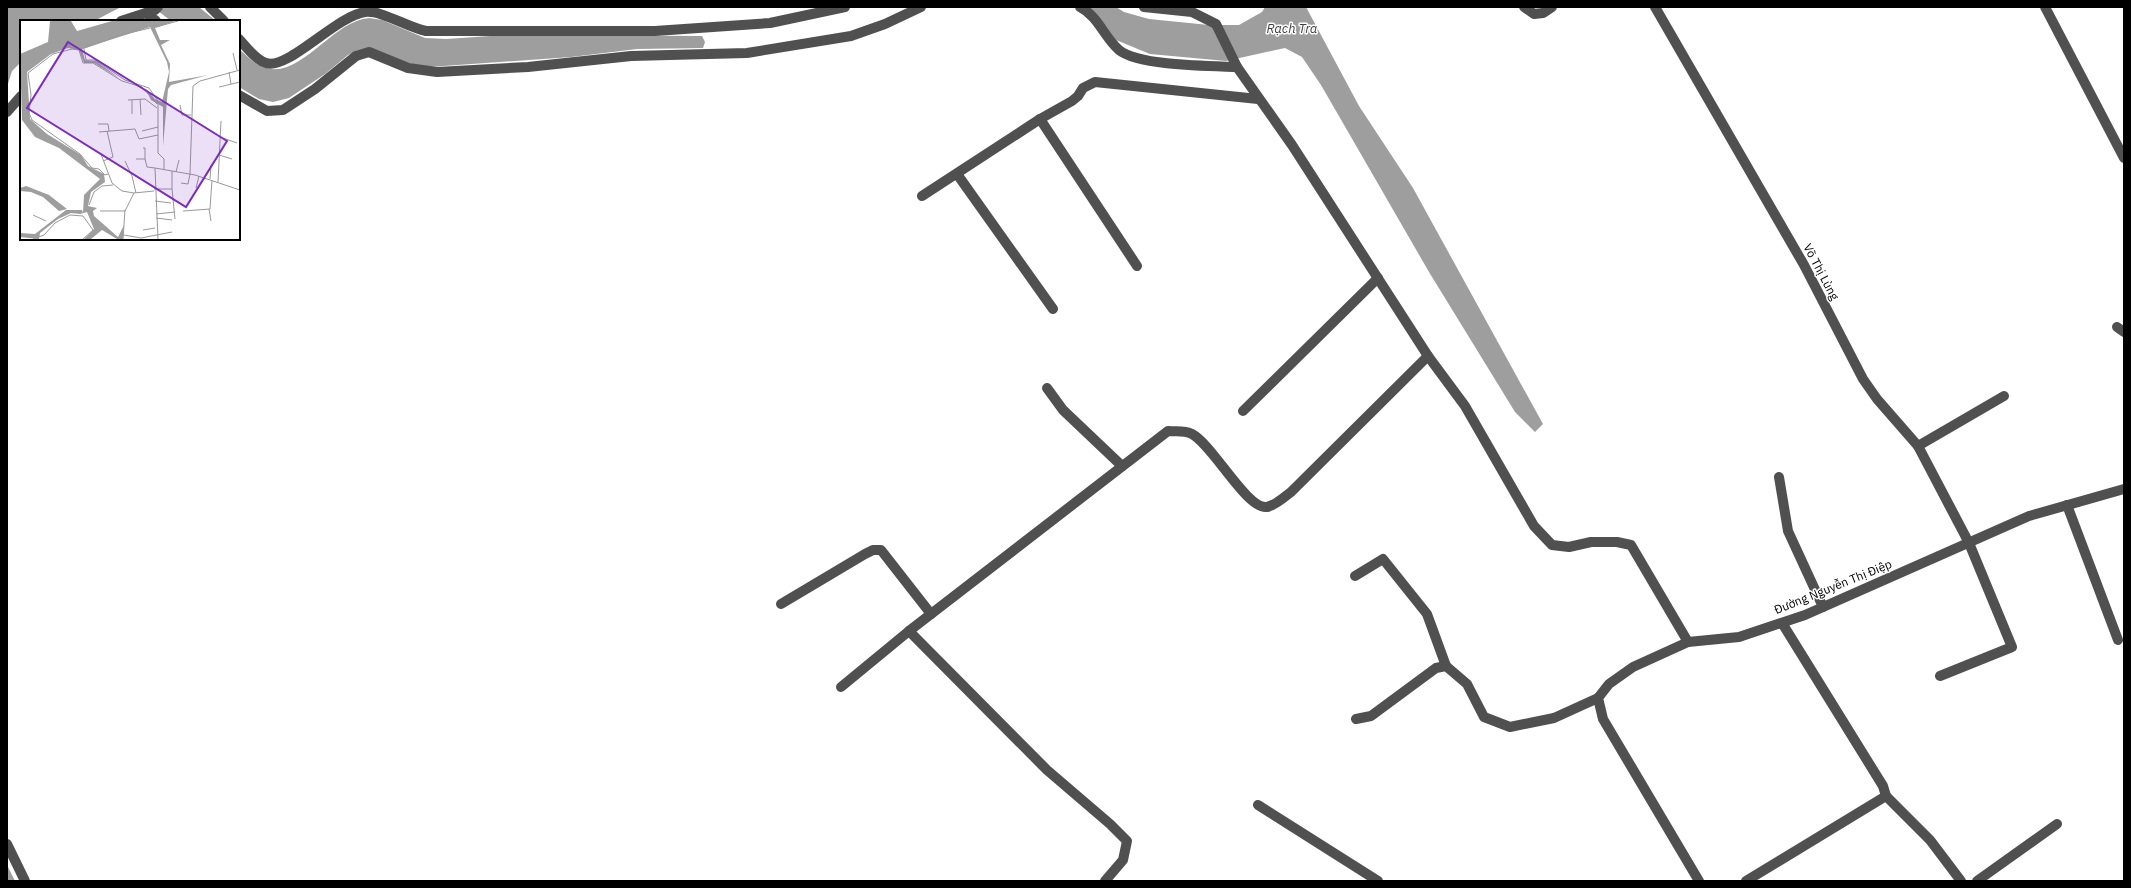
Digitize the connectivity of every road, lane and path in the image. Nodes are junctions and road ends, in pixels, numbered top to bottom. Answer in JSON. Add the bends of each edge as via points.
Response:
{"nodes":[{"id":1,"x":210,"y":7,"type":"edge"},
{"id":2,"x":845,"y":7,"type":"edge"},
{"id":3,"x":921,"y":7,"type":"edge"},
{"id":4,"x":1080,"y":7,"type":"edge"},
{"id":5,"x":1144,"y":7,"type":"edge"},
{"id":6,"x":1524,"y":7,"type":"edge"},
{"id":7,"x":1552,"y":7,"type":"edge"},
{"id":8,"x":1655,"y":7,"type":"edge"},
{"id":9,"x":2045,"y":7,"type":"edge"},
{"id":10,"x":153,"y":10,"type":"edge"},
{"id":11,"x":124,"y":20,"type":"edge"},
{"id":12,"x":156,"y":20,"type":"edge"},
{"id":13,"x":223,"y":20,"type":"edge"},
{"id":14,"x":240,"y":40,"type":"edge"},
{"id":15,"x":1236,"y":64,"type":"junction"},
{"id":16,"x":240,"y":96,"type":"edge"},
{"id":17,"x":20,"y":97,"type":"edge"},
{"id":18,"x":1258,"y":99,"type":"junction"},
{"id":19,"x":7,"y":112,"type":"edge"},
{"id":20,"x":1040,"y":119,"type":"junction"},
{"id":21,"x":2124,"y":158,"type":"edge"},
{"id":22,"x":957,"y":174,"type":"junction"},
{"id":23,"x":922,"y":196,"type":"dead end"},
{"id":24,"x":1137,"y":266,"type":"dead end"},
{"id":25,"x":1378,"y":278,"type":"junction"},
{"id":26,"x":1052,"y":309,"type":"dead end"},
{"id":27,"x":1428,"y":356,"type":"junction"},
{"id":28,"x":1047,"y":388,"type":"dead end"},
{"id":29,"x":2004,"y":396,"type":"dead end"},
{"id":30,"x":1243,"y":411,"type":"dead end"},
{"id":31,"x":1918,"y":446,"type":"junction"},
{"id":32,"x":1122,"y":466,"type":"junction"},
{"id":33,"x":1779,"y":477,"type":"dead end"},
{"id":34,"x":2124,"y":489,"type":"edge"},
{"id":35,"x":2067,"y":505,"type":"junction"},
{"id":36,"x":1969,"y":543,"type":"junction"},
{"id":37,"x":1355,"y":576,"type":"dead end"},
{"id":38,"x":781,"y":604,"type":"dead end"},
{"id":39,"x":1823,"y":607,"type":"junction"},
{"id":40,"x":931,"y":614,"type":"junction"},
{"id":41,"x":1782,"y":623,"type":"junction"},
{"id":42,"x":909,"y":631,"type":"junction"},
{"id":43,"x":2118,"y":640,"type":"dead end"},
{"id":44,"x":1688,"y":642,"type":"junction"},
{"id":45,"x":1446,"y":666,"type":"junction"},
{"id":46,"x":1940,"y":676,"type":"dead end"},
{"id":47,"x":841,"y":687,"type":"dead end"},
{"id":48,"x":1598,"y":698,"type":"junction"},
{"id":49,"x":1356,"y":719,"type":"dead end"},
{"id":50,"x":1886,"y":796,"type":"junction"},
{"id":51,"x":1258,"y":805,"type":"dead end"},
{"id":52,"x":2057,"y":824,"type":"dead end"},
{"id":53,"x":7,"y":844,"type":"edge"},
{"id":54,"x":25,"y":881,"type":"edge"},
{"id":55,"x":1106,"y":881,"type":"edge"},
{"id":56,"x":1378,"y":881,"type":"edge"},
{"id":57,"x":1699,"y":881,"type":"edge"},
{"id":58,"x":1746,"y":881,"type":"edge"},
{"id":59,"x":1961,"y":881,"type":"edge"},
{"id":60,"x":1977,"y":881,"type":"edge"}],
"edges":[{"from":1,"to":13,"type":"street"},
{"from":2,"to":14,"type":"street","via":[[770,23],[655,31],[589,32],[426,31],[411,28],[380,13],[367,12],[352,15],[277,64],[266,64]]},
{"from":3,"to":16,"type":"street","via":[[851,36],[747,53],[631,56],[528,67],[437,72],[408,68],[369,52],[356,56],[315,89],[283,110],[267,111]]},
{"from":4,"to":15,"type":"street","via":[[1097,20],[1120,51],[1131,56],[1159,62]]},
{"from":5,"to":15,"type":"street","via":[[1192,12],[1216,24]]},
{"from":6,"to":7,"type":"street","via":[[1534,14],[1543,13]]},
{"from":8,"to":31,"type":"street","name":"Võ Thị Lùng","via":[[1804,266],[1863,379]]},
{"from":9,"to":21,"type":"street"},
{"from":10,"to":11,"type":"street"},
{"from":10,"to":12,"type":"street"},
{"from":15,"to":18,"type":"street"},
{"from":17,"to":19,"type":"street"},
{"from":18,"to":20,"type":"street","via":[[1095,82],[1088,84],[1078,96]]},
{"from":18,"to":25,"type":"street","via":[[1292,145]]},
{"from":20,"to":22,"type":"street"},
{"from":20,"to":24,"type":"street"},
{"from":22,"to":23,"type":"street"},
{"from":22,"to":26,"type":"street"},
{"from":25,"to":27,"type":"street"},
{"from":25,"to":30,"type":"street"},
{"from":27,"to":32,"type":"street","via":[[1291,492],[1275,504],[1266,507],[1254,504],[1206,448],[1192,434],[1183,431],[1168,431]]},
{"from":27,"to":44,"type":"street","via":[[1465,406],[1534,526],[1552,545],[1569,547],[1591,542],[1617,542],[1631,545]]},
{"from":28,"to":32,"type":"street","via":[[1063,410]]},
{"from":29,"to":31,"type":"street"},
{"from":31,"to":36,"type":"street","name":"Võ Thị Lùng"},
{"from":32,"to":40,"type":"street"},
{"from":33,"to":39,"type":"street","via":[[1788,531]]},
{"from":34,"to":35,"type":"street","name":"Đường Nguyễn Thị Điệp"},
{"from":35,"to":36,"type":"street","name":"Đường Nguyễn Thị Điệp","via":[[2029,516]]},
{"from":35,"to":43,"type":"street"},
{"from":36,"to":39,"type":"street","name":"Đường Nguyễn Thị Điệp"},
{"from":36,"to":46,"type":"street","name":"Võ Thị Lùng","via":[[2012,647]]},
{"from":37,"to":45,"type":"street","via":[[1384,559],[1427,614]]},
{"from":38,"to":40,"type":"street","via":[[864,554],[881,550]]},
{"from":39,"to":41,"type":"street","name":"Đường Nguyễn Thị Điệp"},
{"from":40,"to":42,"type":"street"},
{"from":41,"to":44,"type":"street","name":"Đường Nguyễn Thị Điệp","via":[[1739,638]]},
{"from":41,"to":50,"type":"street","via":[[1884,786]]},
{"from":42,"to":47,"type":"street"},
{"from":42,"to":55,"type":"street","via":[[1047,770],[1127,841],[1123,860]]},
{"from":44,"to":48,"type":"street","name":"Đường Nguyễn Thị Điệp","via":[[1633,667],[1609,684]]},
{"from":45,"to":48,"type":"street","via":[[1466,684],[1484,717],[1510,727],[1554,718]]},
{"from":45,"to":49,"type":"street","via":[[1436,668],[1371,716]]},
{"from":48,"to":57,"type":"street","via":[[1603,719]]},
{"from":50,"to":58,"type":"street"},
{"from":50,"to":59,"type":"street","via":[[1930,840]]},
{"from":51,"to":56,"type":"street"},
{"from":52,"to":60,"type":"street"},
{"from":53,"to":54,"type":"street"}]}
